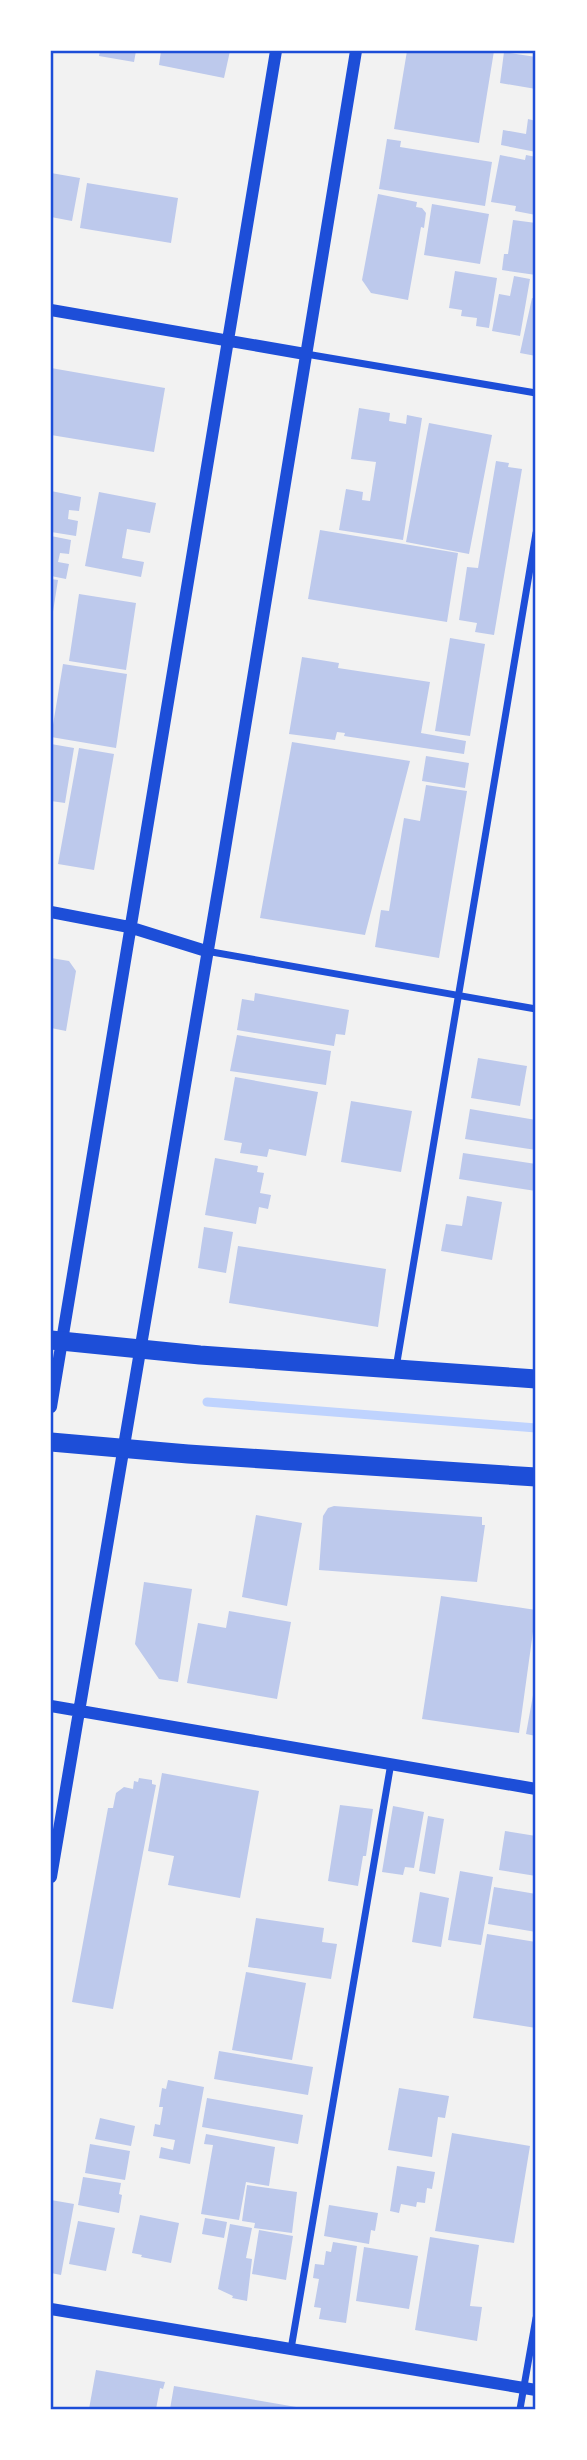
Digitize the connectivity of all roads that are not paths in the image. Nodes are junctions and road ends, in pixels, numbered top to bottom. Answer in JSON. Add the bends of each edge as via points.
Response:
{"nodes":[{"id":1,"x":276,"y":51,"type":"edge"},
{"id":2,"x":356,"y":51,"type":"edge"},
{"id":3,"x":51,"y":310,"type":"edge"},
{"id":4,"x":228,"y":339,"type":"junction"},
{"id":5,"x":305,"y":354,"type":"junction"},
{"id":6,"x":536,"y":393,"type":"edge"},
{"id":7,"x":536,"y":533,"type":"edge"},
{"id":8,"x":51,"y":912,"type":"edge"},
{"id":9,"x":129,"y":927,"type":"junction"},
{"id":10,"x":206,"y":951,"type":"junction"},
{"id":11,"x":460,"y":996,"type":"junction"},
{"id":12,"x":536,"y":1009,"type":"edge"},
{"id":13,"x":56,"y":1341,"type":"edge"},
{"id":14,"x":140,"y":1349,"type":"junction"},
{"id":15,"x":396,"y":1368,"type":"junction"},
{"id":16,"x":536,"y":1379,"type":"edge"},
{"id":17,"x":51,"y":1407,"type":"edge"},
{"id":18,"x":51,"y":1442,"type":"edge"},
{"id":19,"x":123,"y":1448,"type":"junction"},
{"id":20,"x":536,"y":1477,"type":"edge"},
{"id":21,"x":51,"y":1706,"type":"edge"},
{"id":22,"x":80,"y":1711,"type":"junction"},
{"id":23,"x":391,"y":1763,"type":"junction"},
{"id":24,"x":536,"y":1789,"type":"edge"},
{"id":25,"x":51,"y":1877,"type":"edge"},
{"id":26,"x":51,"y":2309,"type":"edge"},
{"id":27,"x":536,"y":2318,"type":"edge"},
{"id":28,"x":291,"y":2349,"type":"junction"},
{"id":29,"x":530,"y":2389,"type":"edge"},
{"id":30,"x":520,"y":2409,"type":"edge"}],
"edges":[{"from":1,"to":4,"type":"street"},
{"from":2,"to":5,"type":"street"},
{"from":3,"to":4,"type":"street"},
{"from":4,"to":5,"type":"street"},
{"from":4,"to":9,"type":"street"},
{"from":5,"to":6,"type":"street"},
{"from":5,"to":10,"type":"street"},
{"from":7,"to":11,"type":"street"},
{"from":8,"to":9,"type":"street"},
{"from":9,"to":10,"type":"street"},
{"from":9,"to":13,"type":"street"},
{"from":10,"to":11,"type":"street"},
{"from":10,"to":14,"type":"street"},
{"from":11,"to":12,"type":"street"},
{"from":11,"to":15,"type":"street"},
{"from":13,"to":14,"type":"highway"},
{"from":13,"to":17,"type":"street"},
{"from":14,"to":15,"type":"highway"},
{"from":14,"to":19,"type":"street"},
{"from":15,"to":16,"type":"highway"},
{"from":18,"to":19,"type":"highway"},
{"from":19,"to":20,"type":"highway"},
{"from":19,"to":22,"type":"street"},
{"from":21,"to":22,"type":"street"},
{"from":22,"to":23,"type":"street"},
{"from":22,"to":25,"type":"street"},
{"from":23,"to":24,"type":"street"},
{"from":23,"to":28,"type":"street"},
{"from":26,"to":28,"type":"street"},
{"from":27,"to":29,"type":"street"},
{"from":28,"to":29,"type":"street"},
{"from":29,"to":30,"type":"street"}]}
